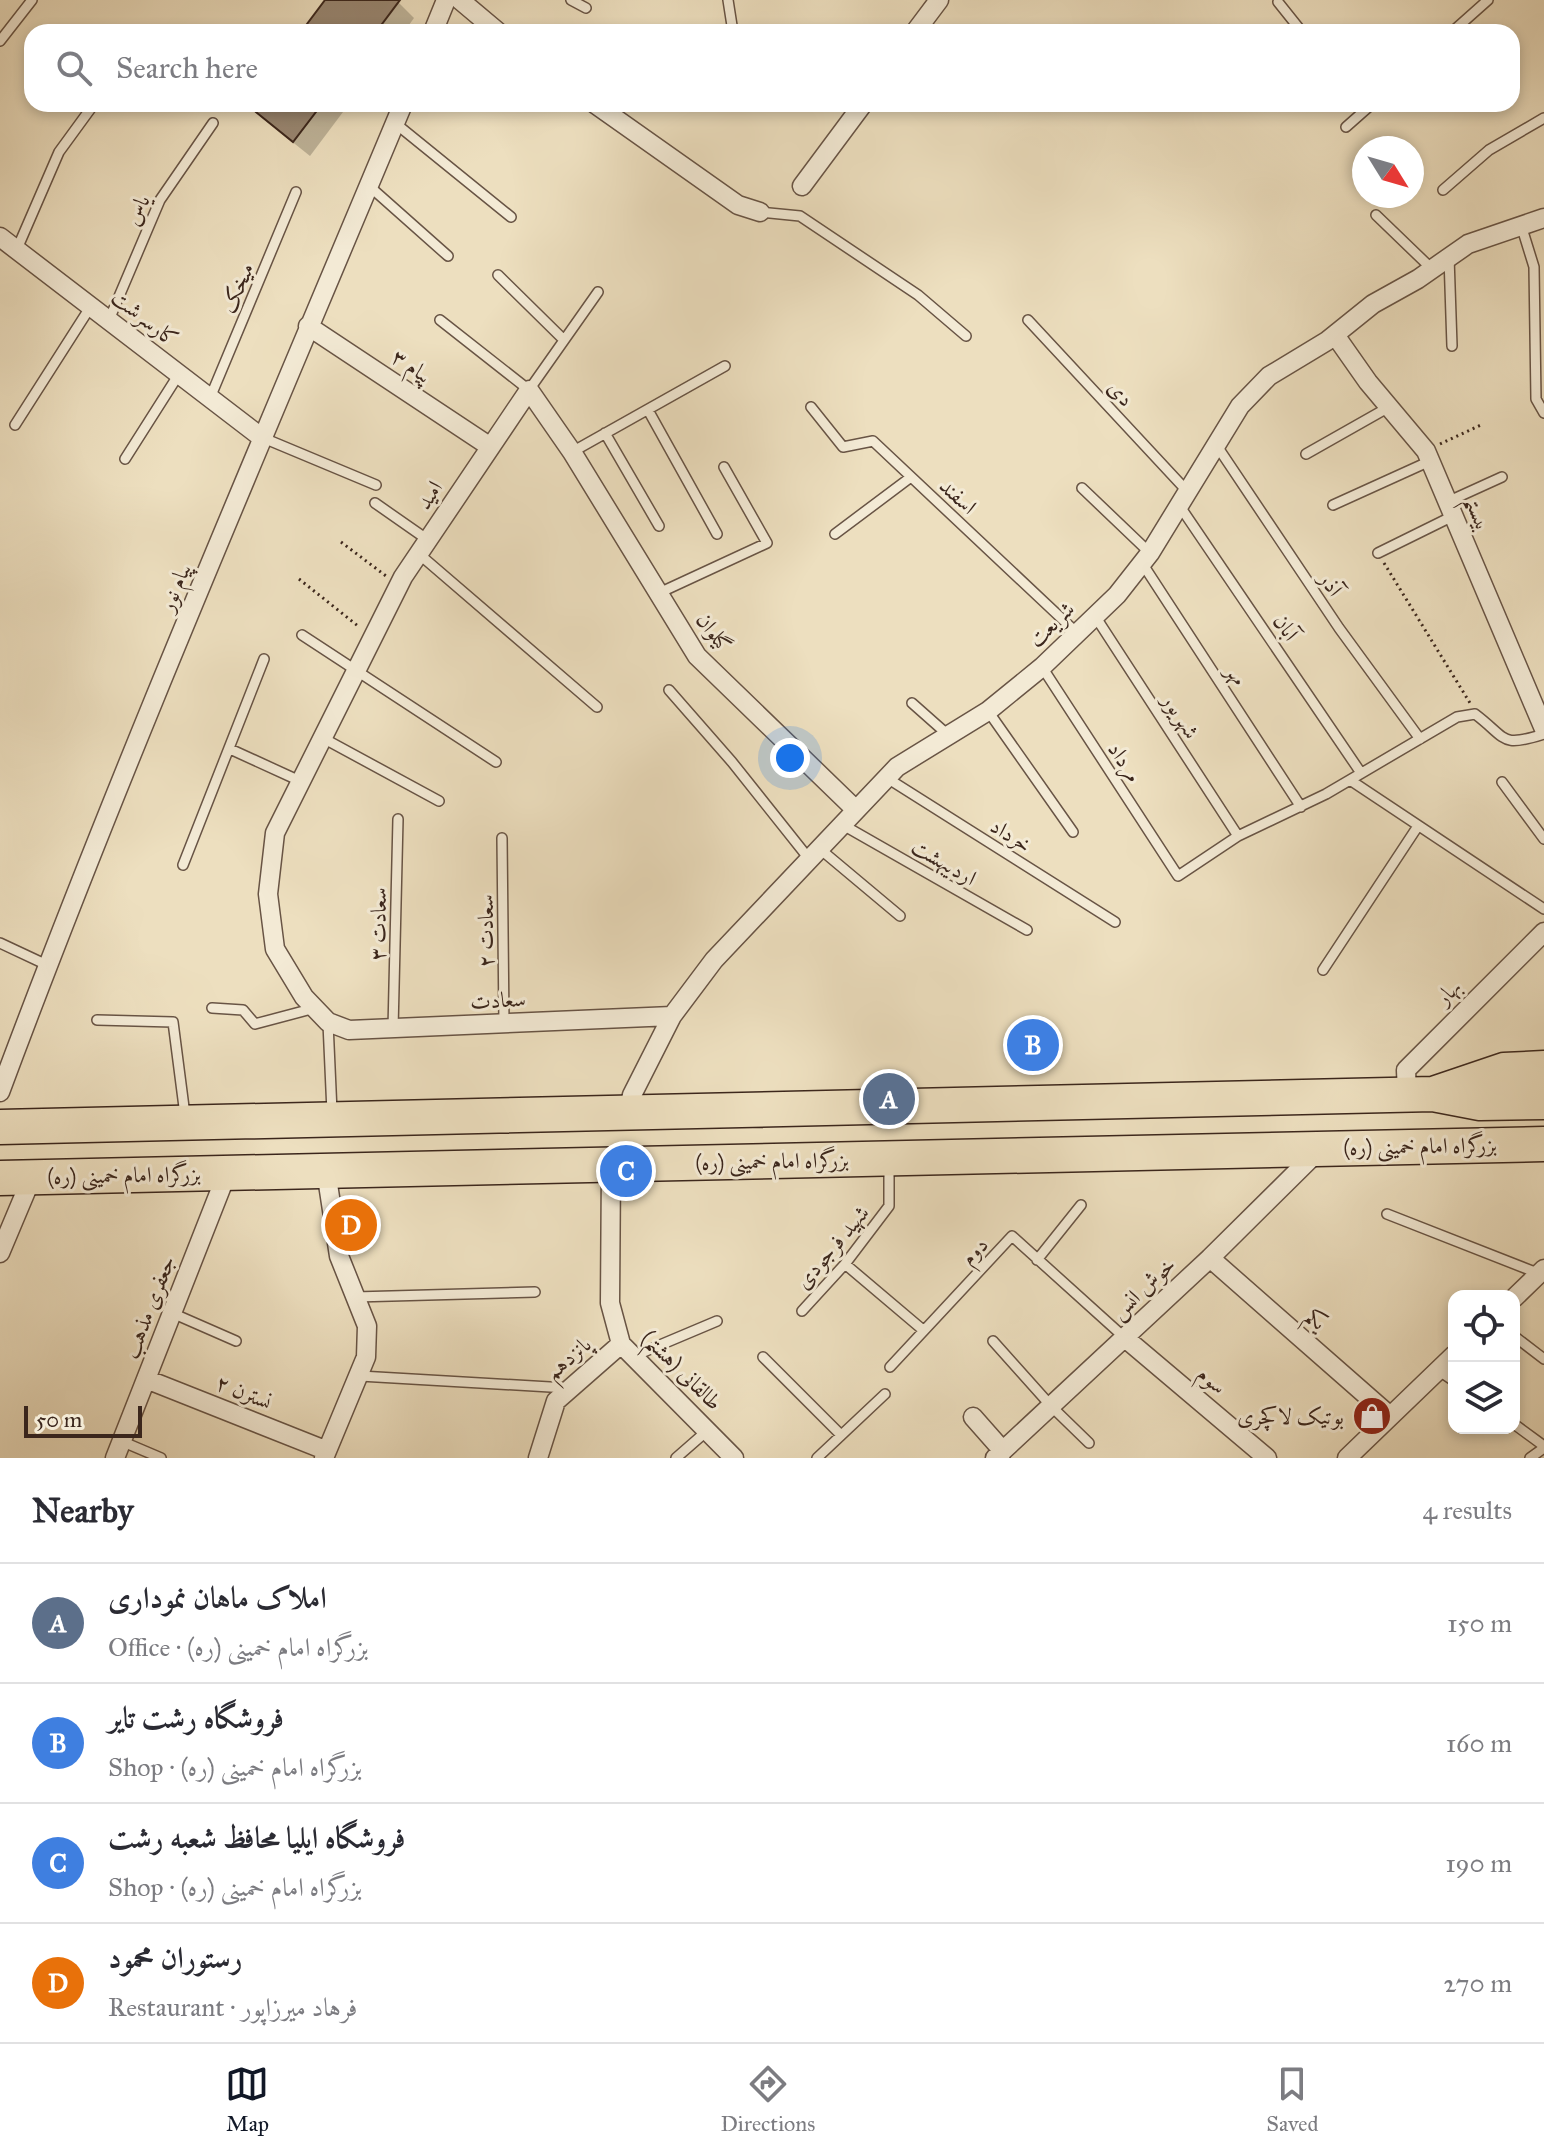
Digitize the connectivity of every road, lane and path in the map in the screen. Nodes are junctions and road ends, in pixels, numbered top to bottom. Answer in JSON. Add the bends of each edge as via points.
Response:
{"nodes":[{"id":1,"x":32,"y":0,"type":"edge"},
{"id":2,"x":446,"y":0,"type":"edge"},
{"id":3,"x":460,"y":0,"type":"edge"},
{"id":4,"x":571,"y":0,"type":"edge"},
{"id":5,"x":728,"y":0,"type":"edge"},
{"id":6,"x":939,"y":0,"type":"edge"},
{"id":7,"x":1488,"y":0,"type":"edge"},
{"id":8,"x":1278,"y":2,"type":"edge"},
{"id":9,"x":586,"y":8,"type":"dead end"},
{"id":10,"x":436,"y":24,"type":"edge"},
{"id":11,"x":488,"y":24,"type":"edge"},
{"id":12,"x":732,"y":24,"type":"edge"},
{"id":13,"x":921,"y":24,"type":"edge"},
{"id":14,"x":1296,"y":24,"type":"edge"},
{"id":15,"x":1461,"y":24,"type":"edge"},
{"id":16,"x":0,"y":41,"type":"edge"},
{"id":17,"x":88,"y":112,"type":"edge"},
{"id":18,"x":400,"y":112,"type":"edge"},
{"id":19,"x":606,"y":112,"type":"edge"},
{"id":20,"x":857,"y":112,"type":"edge"},
{"id":21,"x":1363,"y":112,"type":"edge"},
{"id":22,"x":1544,"y":118,"type":"edge"},
{"id":23,"x":213,"y":123,"type":"dead end"},
{"id":24,"x":395,"y":123,"type":"junction"},
{"id":25,"x":1346,"y":127,"type":"dead end"},
{"id":26,"x":368,"y":185,"type":"junction"},
{"id":27,"x":802,"y":186,"type":"dead end"},
{"id":28,"x":1443,"y":190,"type":"dead end"},
{"id":29,"x":296,"y":192,"type":"dead end"},
{"id":30,"x":760,"y":212,"type":"joint"},
{"id":31,"x":1376,"y":215,"type":"dead end"},
{"id":32,"x":511,"y":217,"type":"dead end"},
{"id":33,"x":1544,"y":218,"type":"edge"},
{"id":34,"x":1521,"y":225,"type":"junction"},
{"id":35,"x":0,"y":238,"type":"edge"},
{"id":36,"x":17,"y":249,"type":"junction"},
{"id":37,"x":448,"y":256,"type":"dead end"},
{"id":38,"x":1449,"y":257,"type":"junction"},
{"id":39,"x":1432,"y":269,"type":"junction"},
{"id":40,"x":498,"y":275,"type":"dead end"},
{"id":41,"x":598,"y":292,"type":"dead end"},
{"id":42,"x":91,"y":306,"type":"junction"},
{"id":43,"x":109,"y":320,"type":"junction"},
{"id":44,"x":440,"y":320,"type":"dead end"},
{"id":45,"x":1028,"y":320,"type":"dead end"},
{"id":46,"x":308,"y":326,"type":"junction"},
{"id":47,"x":1335,"y":335,"type":"junction"},
{"id":48,"x":966,"y":336,"type":"dead end"},
{"id":49,"x":564,"y":340,"type":"junction"},
{"id":50,"x":1452,"y":346,"type":"dead end"},
{"id":51,"x":725,"y":366,"type":"dead end"},
{"id":52,"x":179,"y":374,"type":"junction"},
{"id":53,"x":529,"y":390,"type":"junction"},
{"id":54,"x":210,"y":398,"type":"junction"},
{"id":55,"x":811,"y":407,"type":"dead end"},
{"id":56,"x":1389,"y":407,"type":"junction"},
{"id":57,"x":648,"y":410,"type":"junction"},
{"id":58,"x":1544,"y":413,"type":"edge"},
{"id":59,"x":1483,"y":424,"type":"dead end"},
{"id":60,"x":15,"y":425,"type":"dead end"},
{"id":61,"x":605,"y":433,"type":"junction"},
{"id":62,"x":261,"y":437,"type":"junction"},
{"id":63,"x":1217,"y":445,"type":"junction"},
{"id":64,"x":489,"y":446,"type":"junction"},
{"id":65,"x":572,"y":452,"type":"junction"},
{"id":66,"x":1306,"y":454,"type":"dead end"},
{"id":67,"x":1428,"y":456,"type":"junction"},
{"id":68,"x":125,"y":459,"type":"dead end"},
{"id":69,"x":724,"y":467,"type":"dead end"},
{"id":70,"x":911,"y":477,"type":"junction"},
{"id":71,"x":1502,"y":477,"type":"dead end"},
{"id":72,"x":376,"y":485,"type":"dead end"},
{"id":73,"x":1082,"y":488,"type":"dead end"},
{"id":74,"x":1183,"y":498,"type":"junction"},
{"id":75,"x":375,"y":503,"type":"dead end"},
{"id":76,"x":1333,"y":505,"type":"dead end"},
{"id":77,"x":1450,"y":509,"type":"junction"},
{"id":78,"x":659,"y":526,"type":"dead end"},
{"id":79,"x":717,"y":534,"type":"dead end"},
{"id":80,"x":835,"y":534,"type":"dead end"},
{"id":81,"x":341,"y":542,"type":"dead end"},
{"id":82,"x":423,"y":547,"type":"junction"},
{"id":83,"x":1378,"y":553,"type":"joint"},
{"id":84,"x":1146,"y":558,"type":"junction"},
{"id":85,"x":299,"y":579,"type":"dead end"},
{"id":86,"x":399,"y":586,"type":"junction"},
{"id":87,"x":659,"y":593,"type":"junction"},
{"id":88,"x":1095,"y":616,"type":"junction"},
{"id":89,"x":1077,"y":633,"type":"junction"},
{"id":90,"x":302,"y":635,"type":"dead end"},
{"id":91,"x":373,"y":638,"type":"junction"},
{"id":92,"x":264,"y":659,"type":"dead end"},
{"id":93,"x":1042,"y":667,"type":"junction"},
{"id":94,"x":355,"y":672,"type":"junction"},
{"id":95,"x":669,"y":690,"type":"dead end"},
{"id":96,"x":912,"y":703,"type":"dead end"},
{"id":97,"x":597,"y":707,"type":"dead end"},
{"id":98,"x":988,"y":711,"type":"junction"},
{"id":99,"x":1475,"y":714,"type":"junction"},
{"id":100,"x":1544,"y":732,"type":"edge"},
{"id":101,"x":947,"y":734,"type":"junction"},
{"id":102,"x":321,"y":737,"type":"junction"},
{"id":103,"x":1420,"y":739,"type":"junction"},
{"id":104,"x":230,"y":749,"type":"junction"},
{"id":105,"x":496,"y":762,"type":"dead end"},
{"id":106,"x":1361,"y":773,"type":"junction"},
{"id":107,"x":887,"y":778,"type":"junction"},
{"id":108,"x":1350,"y":780,"type":"junction"},
{"id":109,"x":300,"y":781,"type":"junction"},
{"id":110,"x":1502,"y":782,"type":"dead end"},
{"id":111,"x":439,"y":801,"type":"dead end"},
{"id":112,"x":1301,"y":807,"type":"junction"},
{"id":113,"x":856,"y":810,"type":"junction"},
{"id":114,"x":398,"y":819,"type":"dead end"},
{"id":115,"x":843,"y":825,"type":"junction"},
{"id":116,"x":1418,"y":826,"type":"junction"},
{"id":117,"x":1073,"y":832,"type":"dead end"},
{"id":118,"x":1238,"y":836,"type":"junction"},
{"id":119,"x":502,"y":838,"type":"dead end"},
{"id":120,"x":1544,"y":839,"type":"edge"},
{"id":121,"x":815,"y":854,"type":"junction"},
{"id":122,"x":183,"y":865,"type":"dead end"},
{"id":123,"x":1544,"y":909,"type":"edge"},
{"id":124,"x":900,"y":916,"type":"dead end"},
{"id":125,"x":1115,"y":922,"type":"dead end"},
{"id":126,"x":1027,"y":930,"type":"dead end"},
{"id":127,"x":1544,"y":932,"type":"edge"},
{"id":128,"x":0,"y":943,"type":"edge"},
{"id":129,"x":47,"y":965,"type":"junction"},
{"id":130,"x":1323,"y":970,"type":"dead end"},
{"id":131,"x":212,"y":1008,"type":"dead end"},
{"id":132,"x":322,"y":1015,"type":"junction"},
{"id":133,"x":672,"y":1016,"type":"junction"},
{"id":134,"x":97,"y":1020,"type":"dead end"},
{"id":135,"x":504,"y":1023,"type":"junction"},
{"id":136,"x":393,"y":1029,"type":"junction"},
{"id":137,"x":1544,"y":1068,"type":"edge"},
{"id":138,"x":0,"y":1092,"type":"edge"},
{"id":139,"x":1420,"y":1094,"type":"junction"},
{"id":140,"x":1544,"y":1102,"type":"edge"},
{"id":141,"x":628,"y":1112,"type":"junction"},
{"id":142,"x":332,"y":1119,"type":"junction"},
{"id":143,"x":185,"y":1123,"type":"junction"},
{"id":144,"x":0,"y":1127,"type":"edge"},
{"id":145,"x":1544,"y":1144,"type":"edge"},
{"id":146,"x":1320,"y":1149,"type":"junction"},
{"id":147,"x":889,"y":1158,"type":"junction"},
{"id":148,"x":611,"y":1165,"type":"junction"},
{"id":149,"x":326,"y":1171,"type":"junction"},
{"id":150,"x":227,"y":1173,"type":"junction"},
{"id":151,"x":16,"y":1178,"type":"edge"},
{"id":152,"x":1081,"y":1205,"type":"dead end"},
{"id":153,"x":1387,"y":1214,"type":"dead end"},
{"id":154,"x":0,"y":1253,"type":"edge"},
{"id":155,"x":1210,"y":1258,"type":"junction"},
{"id":156,"x":1037,"y":1260,"type":"junction"},
{"id":157,"x":845,"y":1264,"type":"junction"},
{"id":158,"x":1542,"y":1273,"type":"edge"},
{"id":159,"x":535,"y":1292,"type":"dead end"},
{"id":160,"x":1520,"y":1293,"type":"edge"},
{"id":161,"x":355,"y":1297,"type":"junction"},
{"id":162,"x":802,"y":1311,"type":"dead end"},
{"id":163,"x":172,"y":1313,"type":"junction"},
{"id":164,"x":717,"y":1321,"type":"dead end"},
{"id":165,"x":923,"y":1330,"type":"junction"},
{"id":166,"x":1125,"y":1338,"type":"junction"},
{"id":167,"x":236,"y":1341,"type":"dead end"},
{"id":168,"x":993,"y":1341,"type":"dead end"},
{"id":169,"x":1520,"y":1341,"type":"edge"},
{"id":170,"x":628,"y":1350,"type":"junction"},
{"id":171,"x":763,"y":1357,"type":"dead end"},
{"id":172,"x":1544,"y":1359,"type":"edge"},
{"id":173,"x":1448,"y":1361,"type":"edge"},
{"id":174,"x":890,"y":1367,"type":"dead end"},
{"id":175,"x":1438,"y":1370,"type":"junction"},
{"id":176,"x":360,"y":1376,"type":"junction"},
{"id":177,"x":1448,"y":1377,"type":"edge"},
{"id":178,"x":146,"y":1379,"type":"junction"},
{"id":179,"x":571,"y":1388,"type":"junction"},
{"id":180,"x":885,"y":1394,"type":"dead end"},
{"id":181,"x":1052,"y":1407,"type":"junction"},
{"id":182,"x":1390,"y":1416,"type":"junction"},
{"id":183,"x":973,"y":1417,"type":"dead end"},
{"id":184,"x":1520,"y":1429,"type":"edge"},
{"id":185,"x":708,"y":1430,"type":"junction"},
{"id":186,"x":841,"y":1435,"type":"junction"},
{"id":187,"x":1089,"y":1443,"type":"dead end"},
{"id":188,"x":1544,"y":1447,"type":"edge"},
{"id":189,"x":118,"y":1450,"type":"edge"},
{"id":190,"x":324,"y":1454,"type":"edge"},
{"id":191,"x":999,"y":1454,"type":"edge"},
{"id":192,"x":161,"y":1458,"type":"edge"},
{"id":193,"x":538,"y":1458,"type":"edge"},
{"id":194,"x":676,"y":1458,"type":"edge"},
{"id":195,"x":734,"y":1458,"type":"edge"},
{"id":196,"x":817,"y":1458,"type":"edge"},
{"id":197,"x":1267,"y":1458,"type":"edge"},
{"id":198,"x":1347,"y":1458,"type":"edge"},
{"id":199,"x":1530,"y":1458,"type":"edge"}],
"edges":[{"from":1,"to":16,"type":"lane"},
{"from":2,"to":10,"type":"street"},
{"from":3,"to":11,"type":"street"},
{"from":4,"to":9,"type":"lane"},
{"from":5,"to":12,"type":"lane"},
{"from":6,"to":13,"type":"street"},
{"from":7,"to":15,"type":"lane"},
{"from":8,"to":14,"type":"lane"},
{"from":17,"to":36,"type":"lane","via":[[59,152]]},
{"from":18,"to":24,"type":"street","name":"پیام نور"},
{"from":19,"to":30,"type":"street","via":[[738,205]]},
{"from":20,"to":27,"type":"street"},
{"from":21,"to":25,"type":"lane"},
{"from":22,"to":28,"type":"lane","via":[[1489,150]]},
{"from":23,"to":43,"type":"lane","name":"یاس","via":[[160,200]]},
{"from":24,"to":26,"type":"street","name":"پیام نور"},
{"from":24,"to":32,"type":"lane"},
{"from":26,"to":37,"type":"lane"},
{"from":26,"to":46,"type":"street","name":"پیام نور"},
{"from":29,"to":54,"type":"lane","name":"میخک"},
{"from":30,"to":48,"type":"lane","via":[[800,216],[918,295]]},
{"from":31,"to":39,"type":"lane"},
{"from":33,"to":34,"type":"street","name":"شریعت"},
{"from":34,"to":38,"type":"street","name":"شریعت","via":[[1468,244]]},
{"from":34,"to":58,"type":"lane","via":[[1534,267],[1536,399]]},
{"from":35,"to":36,"type":"street","name":"کارسرشت"},
{"from":36,"to":42,"type":"street","name":"کارسرشت"},
{"from":38,"to":39,"type":"street","name":"شریعت"},
{"from":38,"to":50,"type":"lane"},
{"from":39,"to":47,"type":"street","name":"شریعت","via":[[1373,304]]},
{"from":40,"to":49,"type":"lane"},
{"from":41,"to":49,"type":"lane","name":"امید"},
{"from":42,"to":43,"type":"street","name":"کارسرشت"},
{"from":42,"to":60,"type":"lane"},
{"from":43,"to":52,"type":"street","name":"کارسرشت"},
{"from":44,"to":53,"type":"lane"},
{"from":45,"to":74,"type":"lane","name":"دی"},
{"from":46,"to":62,"type":"street","name":"پیام نور"},
{"from":46,"to":64,"type":"street","name":"پیام ۳"},
{"from":47,"to":56,"type":"street","name":"بیستم"},
{"from":47,"to":63,"type":"street","name":"شریعت","via":[[1269,376],[1240,406]]},
{"from":49,"to":53,"type":"lane","name":"امید"},
{"from":51,"to":57,"type":"lane"},
{"from":52,"to":54,"type":"street","name":"کارسرشت"},
{"from":52,"to":68,"type":"lane"},
{"from":53,"to":64,"type":"street","name":"امید"},
{"from":53,"to":65,"type":"street","name":"گیلوان"},
{"from":54,"to":62,"type":"street","name":"کارسرشت"},
{"from":55,"to":70,"type":"lane","name":"اسفند","via":[[843,447],[873,441]]},
{"from":56,"to":66,"type":"lane"},
{"from":56,"to":67,"type":"street","name":"بیستم"},
{"from":57,"to":61,"type":"lane"},
{"from":57,"to":79,"type":"lane"},
{"from":59,"to":67,"type":"path"},
{"from":61,"to":65,"type":"lane"},
{"from":61,"to":78,"type":"lane"},
{"from":62,"to":72,"type":"lane"},
{"from":62,"to":129,"type":"street","name":"پیام نور"},
{"from":63,"to":74,"type":"street","name":"شریعت"},
{"from":63,"to":103,"type":"lane","name":"آذر"},
{"from":64,"to":82,"type":"street","name":"امید"},
{"from":65,"to":87,"type":"street","name":"گیلوان"},
{"from":67,"to":76,"type":"lane"},
{"from":67,"to":77,"type":"street","name":"بیستم"},
{"from":69,"to":87,"type":"lane","via":[[767,543]]},
{"from":70,"to":80,"type":"lane"},
{"from":70,"to":89,"type":"lane","name":"اسفند"},
{"from":71,"to":77,"type":"lane"},
{"from":73,"to":84,"type":"lane","name":"مهر"},
{"from":74,"to":84,"type":"street","name":"شریعت"},
{"from":74,"to":106,"type":"lane","name":"آبان"},
{"from":75,"to":82,"type":"lane"},
{"from":77,"to":83,"type":"lane"},
{"from":77,"to":100,"type":"street","name":"بیستم"},
{"from":81,"to":86,"type":"path"},
{"from":82,"to":86,"type":"street","name":"امید"},
{"from":82,"to":97,"type":"lane"},
{"from":83,"to":99,"type":"path"},
{"from":84,"to":88,"type":"street","name":"شریعت"},
{"from":84,"to":112,"type":"lane","name":"مهر"},
{"from":85,"to":91,"type":"path"},
{"from":86,"to":91,"type":"street","name":"امید"},
{"from":87,"to":113,"type":"street","name":"گیلوان","via":[[697,656]]},
{"from":88,"to":89,"type":"street","name":"شریعت"},
{"from":88,"to":118,"type":"lane","name":"شهریور"},
{"from":89,"to":93,"type":"street","name":"شریعت"},
{"from":90,"to":94,"type":"lane"},
{"from":91,"to":94,"type":"street","name":"امید"},
{"from":92,"to":104,"type":"lane"},
{"from":93,"to":98,"type":"street","name":"شریعت"},
{"from":93,"to":118,"type":"lane","name":"مرداد","via":[[1178,876]]},
{"from":94,"to":102,"type":"street","name":"امید"},
{"from":94,"to":105,"type":"lane"},
{"from":95,"to":121,"type":"lane"},
{"from":96,"to":101,"type":"lane"},
{"from":98,"to":101,"type":"street","name":"شریعت"},
{"from":98,"to":117,"type":"lane"},
{"from":99,"to":100,"type":"lane","name":"بیستم","via":[[1506,742]]},
{"from":99,"to":103,"type":"lane","via":[[1457,717]]},
{"from":101,"to":107,"type":"street","name":"شریعت"},
{"from":102,"to":109,"type":"street","name":"امید"},
{"from":102,"to":111,"type":"lane"},
{"from":103,"to":106,"type":"lane"},
{"from":104,"to":109,"type":"lane"},
{"from":104,"to":122,"type":"lane"},
{"from":106,"to":108,"type":"lane"},
{"from":107,"to":113,"type":"street","name":"شریعت"},
{"from":107,"to":125,"type":"lane","name":"خرداد"},
{"from":108,"to":112,"type":"lane"},
{"from":108,"to":116,"type":"lane"},
{"from":109,"to":132,"type":"street","name":"امید","via":[[275,833],[268,894],[275,949]]},
{"from":110,"to":120,"type":"lane"},
{"from":112,"to":118,"type":"lane"},
{"from":113,"to":115,"type":"street","name":"شریعت"},
{"from":114,"to":136,"type":"lane","name":"سعادت ۳"},
{"from":115,"to":121,"type":"street","name":"شریعت"},
{"from":115,"to":126,"type":"lane","name":"اردیبهشت"},
{"from":116,"to":123,"type":"lane"},
{"from":116,"to":130,"type":"lane"},
{"from":119,"to":135,"type":"lane","name":"سعادت ۲"},
{"from":121,"to":124,"type":"lane"},
{"from":121,"to":133,"type":"street","name":"شریعت","via":[[714,960]]},
{"from":127,"to":139,"type":"street","name":"بهار","via":[[1406,1070]]},
{"from":128,"to":129,"type":"lane"},
{"from":129,"to":138,"type":"street","name":"پیام نور"},
{"from":131,"to":132,"type":"lane","via":[[243,1010],[255,1024]]},
{"from":132,"to":136,"type":"street","name":"سعادت","via":[[349,1030]]},
{"from":132,"to":142,"type":"lane"},
{"from":133,"to":135,"type":"street","name":"سعادت"},
{"from":133,"to":141,"type":"street","name":"شریعت"},
{"from":134,"to":143,"type":"lane","via":[[173,1022]]},
{"from":135,"to":136,"type":"street","name":"سعادت"},
{"from":137,"to":139,"type":"highway","name":"بزرگراه امام خمینی (ره)","via":[[1504,1070]]},
{"from":139,"to":140,"type":"highway","name":"بزرگراه امام خمینی (ره)","via":[[1490,1103]]},
{"from":139,"to":141,"type":"highway","name":"بزرگراه امام خمینی (ره)"},
{"from":141,"to":142,"type":"highway","name":"بزرگراه امام خمینی (ره)"},
{"from":142,"to":143,"type":"highway","name":"بزرگراه امام خمینی (ره)"},
{"from":143,"to":144,"type":"highway","name":"بزرگراه امام خمینی (ره)"},
{"from":145,"to":146,"type":"highway","name":"بزرگراه امام خمینی (ره)"},
{"from":146,"to":147,"type":"highway","name":"بزرگراه امام خمینی (ره)"},
{"from":146,"to":155,"type":"street","name":"خوش انس"},
{"from":147,"to":148,"type":"highway","name":"بزرگراه امام خمینی (ره)"},
{"from":147,"to":157,"type":"lane","name":"شهید فرجودی","via":[[889,1206]]},
{"from":148,"to":149,"type":"highway","name":"بزرگراه امام خمینی (ره)"},
{"from":148,"to":170,"type":"street","name":"طالقانی (هشتم)","via":[[610,1303]]},
{"from":149,"to":150,"type":"highway","name":"بزرگراه امام خمینی (ره)"},
{"from":149,"to":161,"type":"street","via":[[339,1256]]},
{"from":150,"to":151,"type":"highway","name":"بزرگراه امام خمینی (ره)"},
{"from":150,"to":163,"type":"street","name":"جعفری مذهب"},
{"from":151,"to":154,"type":"street"},
{"from":152,"to":156,"type":"lane"},
{"from":153,"to":158,"type":"lane"},
{"from":155,"to":166,"type":"street","name":"خوش انس"},
{"from":155,"to":182,"type":"street","name":"یکم"},
{"from":156,"to":165,"type":"lane","name":"دوم","via":[[1012,1236]]},
{"from":156,"to":166,"type":"lane","name":"دوم"},
{"from":157,"to":162,"type":"lane","name":"شهید فرجودی"},
{"from":157,"to":165,"type":"lane"},
{"from":158,"to":160,"type":"street"},
{"from":159,"to":161,"type":"lane"},
{"from":161,"to":176,"type":"street","via":[[367,1326]]},
{"from":163,"to":167,"type":"lane"},
{"from":163,"to":178,"type":"street","name":"جعفری مذهب"},
{"from":164,"to":170,"type":"lane"},
{"from":165,"to":174,"type":"lane","name":"دوم"},
{"from":166,"to":181,"type":"street","name":"خوش انس"},
{"from":166,"to":197,"type":"street","name":"سوم"},
{"from":168,"to":181,"type":"lane"},
{"from":169,"to":172,"type":"lane"},
{"from":170,"to":179,"type":"street","name":"پانزدهم"},
{"from":170,"to":185,"type":"street","name":"طالقانی (هشتم)"},
{"from":171,"to":186,"type":"lane"},
{"from":173,"to":175,"type":"street"},
{"from":175,"to":177,"type":"lane"},
{"from":175,"to":182,"type":"street"},
{"from":176,"to":179,"type":"lane"},
{"from":176,"to":190,"type":"street"},
{"from":178,"to":189,"type":"street","name":"جعفری مذهب"},
{"from":178,"to":190,"type":"street","name":"نسترن ۲"},
{"from":179,"to":193,"type":"street","name":"پانزدهم","via":[[556,1401]]},
{"from":180,"to":186,"type":"lane"},
{"from":181,"to":187,"type":"lane"},
{"from":181,"to":191,"type":"street","name":"خوش انس"},
{"from":182,"to":198,"type":"street"},
{"from":183,"to":191,"type":"street"},
{"from":184,"to":188,"type":"lane"},
{"from":185,"to":194,"type":"lane"},
{"from":185,"to":195,"type":"street","name":"طالقانی (هشتم)"},
{"from":186,"to":196,"type":"lane"},
{"from":188,"to":199,"type":"lane"},
{"from":189,"to":192,"type":"lane"}]}
